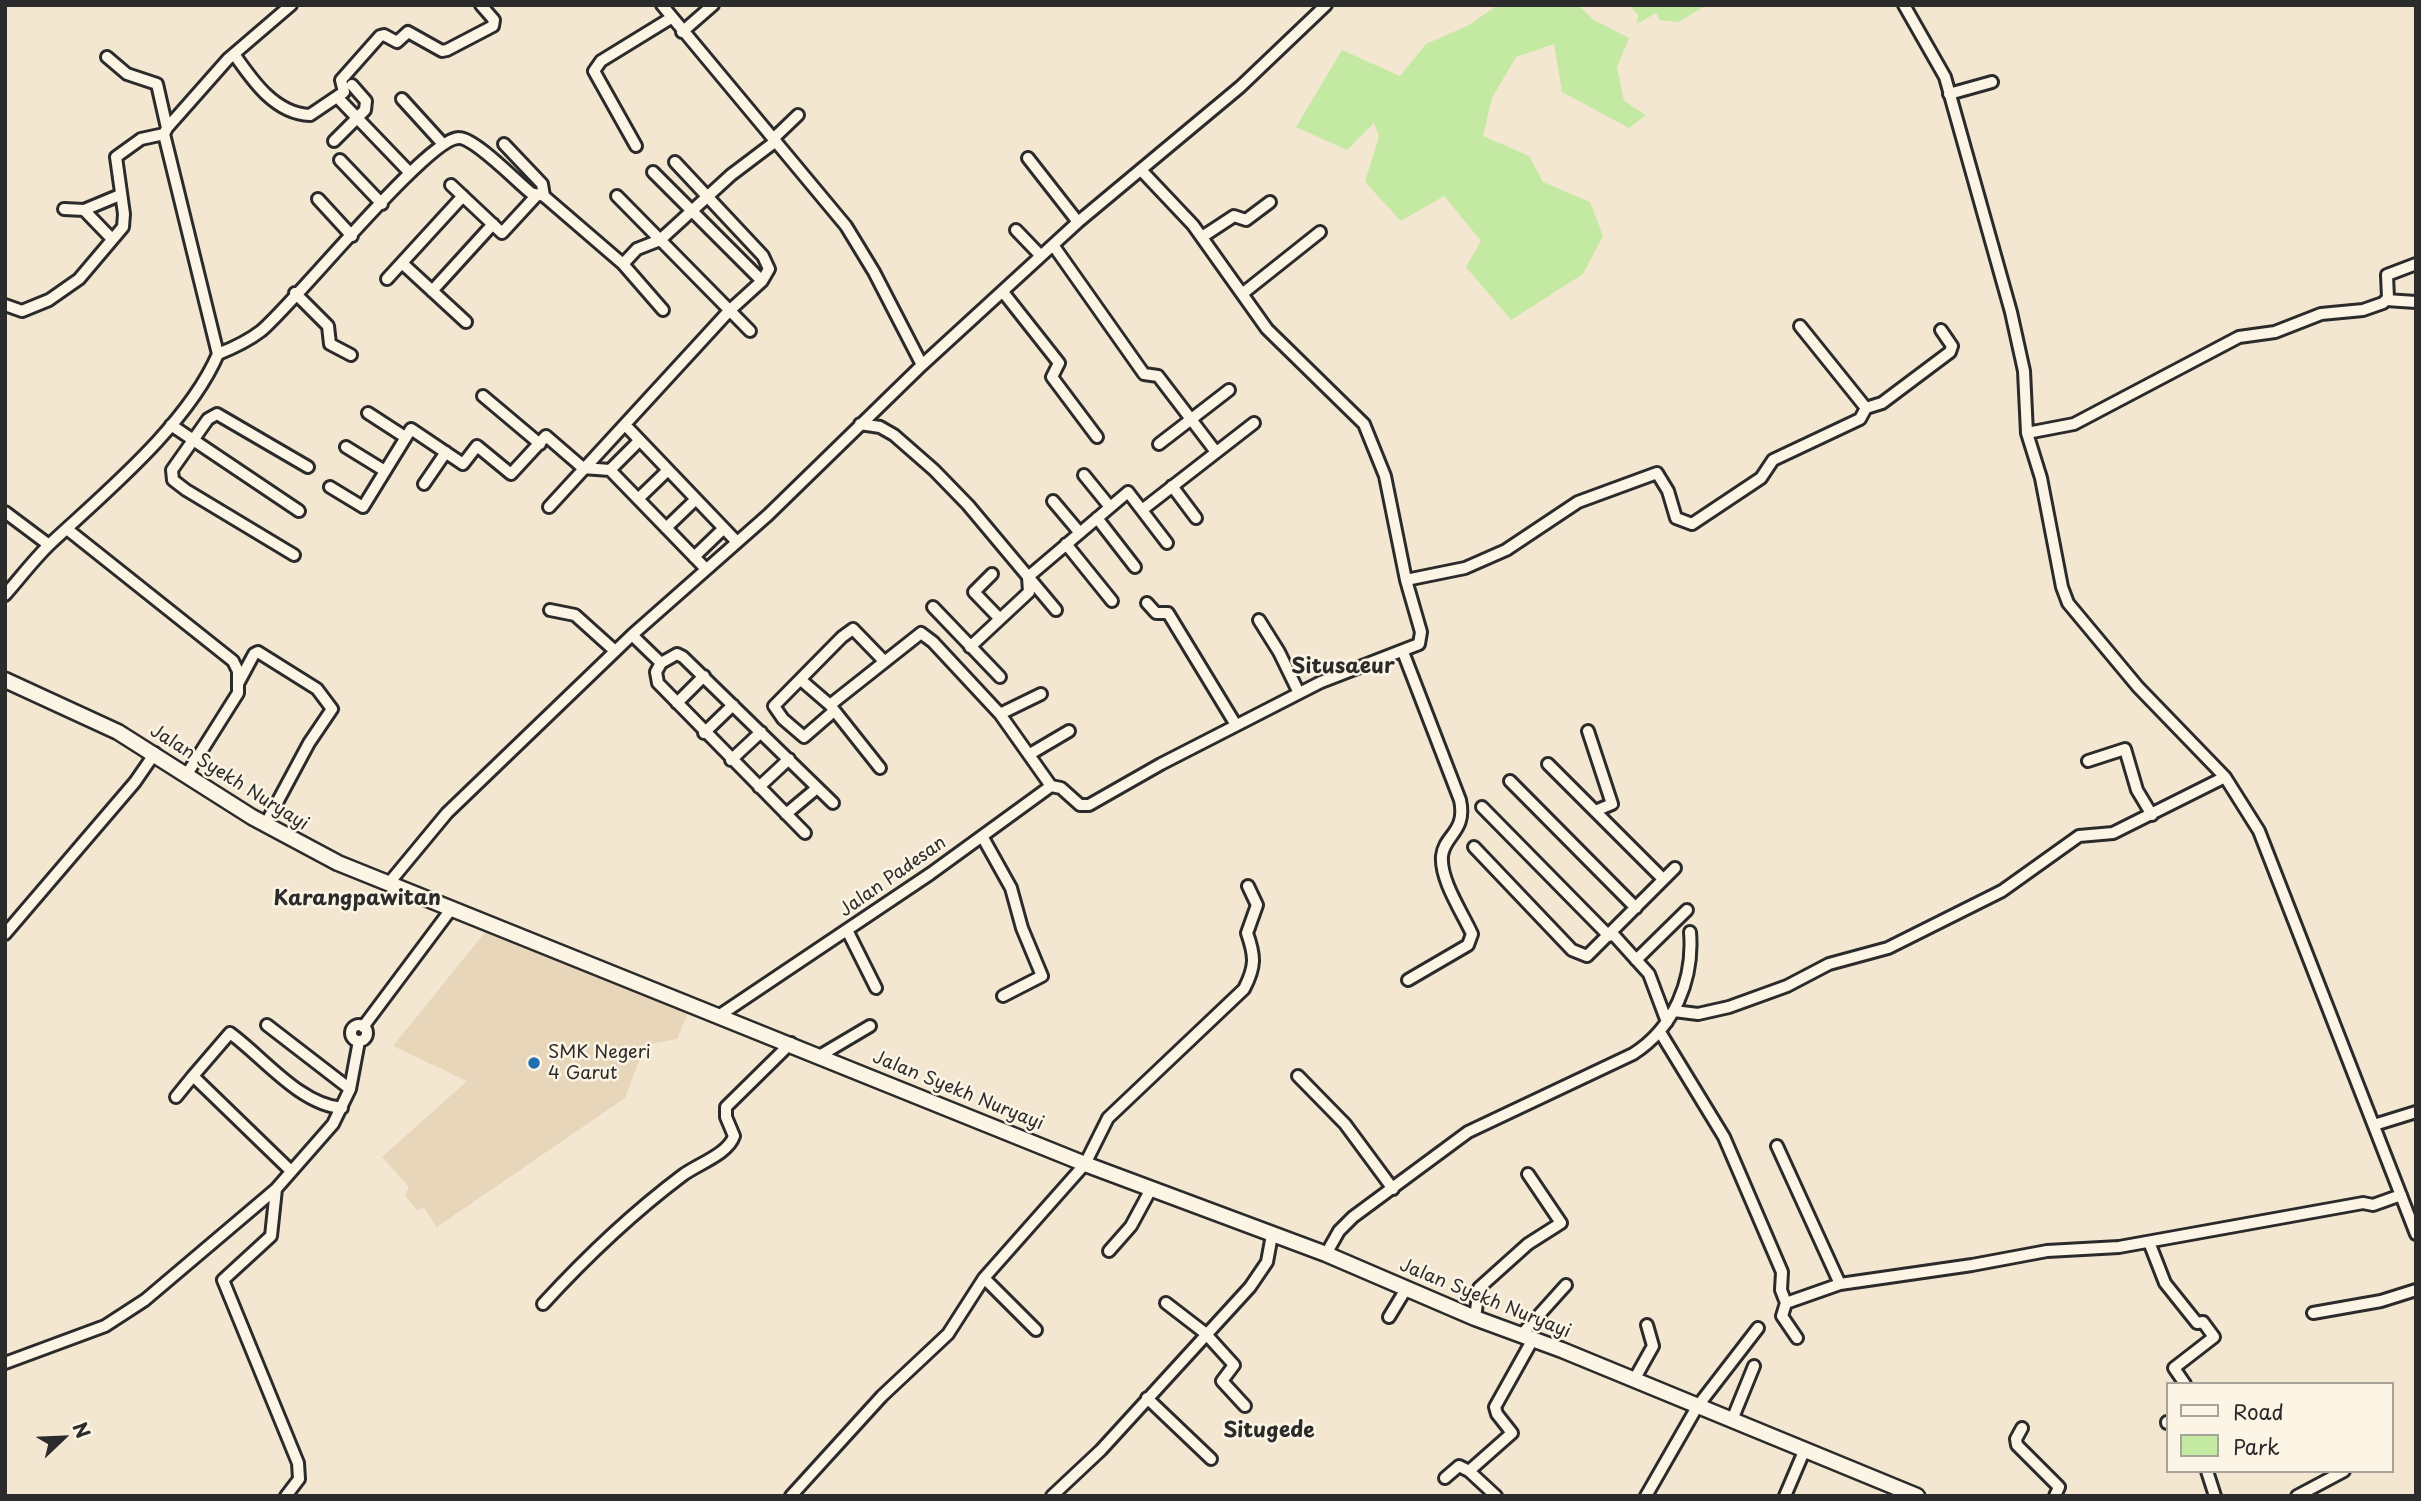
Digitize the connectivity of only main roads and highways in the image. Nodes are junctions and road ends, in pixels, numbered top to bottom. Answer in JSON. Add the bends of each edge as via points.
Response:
{"nodes":[{"id":1,"x":5,"y":680,"type":"edge"},
{"id":2,"x":1917,"y":1496,"type":"edge"}],
"edges":[{"from":1,"to":2,"type":"main road","name":"Jalan Syekh Nuryayi","via":[[118,732],[318,853],[1085,1164],[1326,1254]]}]}
